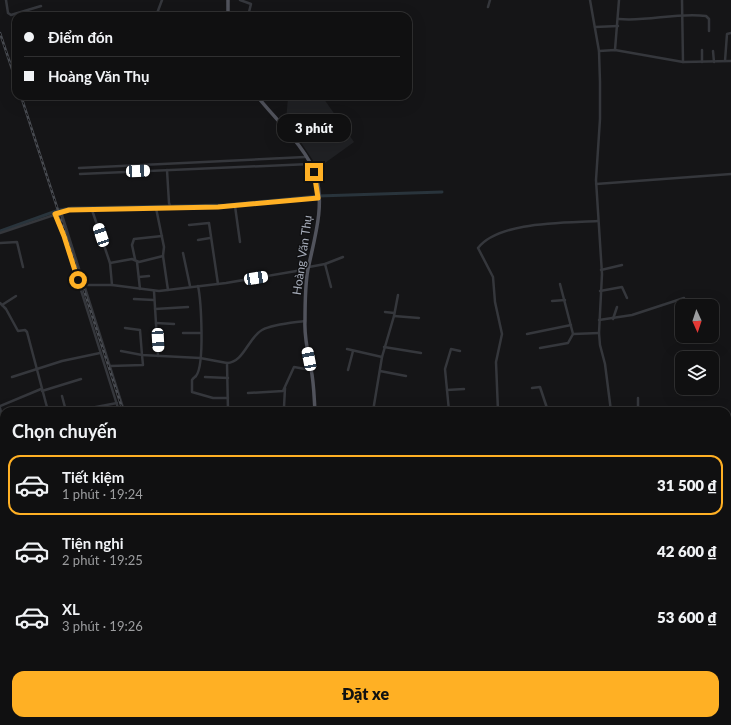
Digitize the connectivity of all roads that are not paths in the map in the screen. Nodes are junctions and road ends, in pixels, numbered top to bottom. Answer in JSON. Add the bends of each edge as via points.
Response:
{"nodes":[{"id":1,"x":6,"y":0,"type":"edge"},
{"id":2,"x":162,"y":0,"type":"edge"},
{"id":3,"x":228,"y":0,"type":"edge"},
{"id":4,"x":240,"y":0,"type":"edge"},
{"id":5,"x":490,"y":0,"type":"edge"},
{"id":6,"x":590,"y":0,"type":"edge"},
{"id":7,"x":619,"y":0,"type":"edge"},
{"id":8,"x":682,"y":0,"type":"edge"},
{"id":9,"x":41,"y":6,"type":"dead end"},
{"id":10,"x":488,"y":7,"type":"dead end"},
{"id":11,"x":21,"y":12,"type":"edge"},
{"id":12,"x":158,"y":12,"type":"edge"},
{"id":13,"x":228,"y":12,"type":"edge"},
{"id":14,"x":249,"y":12,"type":"edge"},
{"id":15,"x":12,"y":15,"type":"edge"},
{"id":16,"x":683,"y":16,"type":"junction"},
{"id":17,"x":619,"y":19,"type":"junction"},
{"id":18,"x":618,"y":26,"type":"junction"},
{"id":19,"x":595,"y":27,"type":"junction"},
{"id":20,"x":710,"y":31,"type":"dead end"},
{"id":21,"x":731,"y":33,"type":"edge"},
{"id":22,"x":615,"y":50,"type":"junction"},
{"id":23,"x":702,"y":50,"type":"dead end"},
{"id":24,"x":713,"y":51,"type":"dead end"},
{"id":25,"x":599,"y":52,"type":"junction"},
{"id":26,"x":725,"y":61,"type":"junction"},
{"id":27,"x":731,"y":61,"type":"edge"},
{"id":28,"x":683,"y":62,"type":"junction"},
{"id":29,"x":702,"y":62,"type":"junction"},
{"id":30,"x":714,"y":62,"type":"junction"},
{"id":31,"x":261,"y":100,"type":"edge"},
{"id":32,"x":305,"y":157,"type":"junction"},
{"id":33,"x":169,"y":164,"type":"junction"},
{"id":34,"x":310,"y":164,"type":"junction"},
{"id":35,"x":79,"y":168,"type":"dead end"},
{"id":36,"x":168,"y":170,"type":"junction"},
{"id":37,"x":80,"y":174,"type":"dead end"},
{"id":38,"x":731,"y":174,"type":"edge"},
{"id":39,"x":596,"y":184,"type":"junction"},
{"id":40,"x":318,"y":198,"type":"junction"},
{"id":41,"x":234,"y":206,"type":"junction"},
{"id":42,"x":156,"y":208,"type":"junction"},
{"id":43,"x":171,"y":208,"type":"junction"},
{"id":44,"x":92,"y":210,"type":"junction"},
{"id":45,"x":61,"y":212,"type":"junction"},
{"id":46,"x":55,"y":214,"type":"junction"},
{"id":47,"x":598,"y":221,"type":"junction"},
{"id":48,"x":189,"y":225,"type":"dead end"},
{"id":49,"x":0,"y":233,"type":"edge"},
{"id":50,"x":162,"y":236,"type":"junction"},
{"id":51,"x":210,"y":238,"type":"junction"},
{"id":52,"x":198,"y":240,"type":"dead end"},
{"id":53,"x":240,"y":242,"type":"dead end"},
{"id":54,"x":0,"y":243,"type":"edge"},
{"id":55,"x":183,"y":253,"type":"dead end"},
{"id":56,"x":164,"y":256,"type":"junction"},
{"id":57,"x":343,"y":257,"type":"dead end"},
{"id":58,"x":136,"y":261,"type":"junction"},
{"id":59,"x":110,"y":263,"type":"junction"},
{"id":60,"x":324,"y":264,"type":"junction"},
{"id":61,"x":622,"y":265,"type":"dead end"},
{"id":62,"x":23,"y":267,"type":"dead end"},
{"id":63,"x":309,"y":268,"type":"junction"},
{"id":64,"x":601,"y":270,"type":"junction"},
{"id":65,"x":150,"y":276,"type":"dead end"},
{"id":66,"x":139,"y":277,"type":"junction"},
{"id":67,"x":112,"y":284,"type":"junction"},
{"id":68,"x":218,"y":284,"type":"junction"},
{"id":69,"x":560,"y":284,"type":"dead end"},
{"id":70,"x":83,"y":285,"type":"junction"},
{"id":71,"x":190,"y":286,"type":"junction"},
{"id":72,"x":198,"y":286,"type":"junction"},
{"id":73,"x":331,"y":287,"type":"dead end"},
{"id":74,"x":140,"y":289,"type":"junction"},
{"id":75,"x":168,"y":290,"type":"junction"},
{"id":76,"x":154,"y":291,"type":"junction"},
{"id":77,"x":600,"y":291,"type":"junction"},
{"id":78,"x":398,"y":295,"type":"dead end"},
{"id":79,"x":16,"y":296,"type":"dead end"},
{"id":80,"x":627,"y":298,"type":"dead end"},
{"id":81,"x":684,"y":298,"type":"dead end"},
{"id":82,"x":134,"y":300,"type":"dead end"},
{"id":83,"x":154,"y":300,"type":"junction"},
{"id":84,"x":565,"y":300,"type":"junction"},
{"id":85,"x":552,"y":301,"type":"dead end"},
{"id":86,"x":1,"y":304,"type":"edge"},
{"id":87,"x":188,"y":307,"type":"dead end"},
{"id":88,"x":617,"y":307,"type":"dead end"},
{"id":89,"x":155,"y":309,"type":"junction"},
{"id":90,"x":385,"y":312,"type":"dead end"},
{"id":91,"x":394,"y":314,"type":"junction"},
{"id":92,"x":419,"y":318,"type":"dead end"},
{"id":93,"x":613,"y":319,"type":"junction"},
{"id":94,"x":599,"y":320,"type":"junction"},
{"id":95,"x":304,"y":321,"type":"junction"},
{"id":96,"x":156,"y":323,"type":"junction"},
{"id":97,"x":174,"y":324,"type":"dead end"},
{"id":98,"x":571,"y":325,"type":"junction"},
{"id":99,"x":125,"y":328,"type":"dead end"},
{"id":100,"x":184,"y":333,"type":"dead end"},
{"id":101,"x":201,"y":333,"type":"junction"},
{"id":102,"x":599,"y":333,"type":"junction"},
{"id":103,"x":527,"y":334,"type":"dead end"},
{"id":104,"x":573,"y":334,"type":"junction"},
{"id":105,"x":384,"y":347,"type":"junction"},
{"id":106,"x":540,"y":348,"type":"dead end"},
{"id":107,"x":348,"y":349,"type":"dead end"},
{"id":108,"x":121,"y":351,"type":"dead end"},
{"id":109,"x":353,"y":351,"type":"junction"},
{"id":110,"x":460,"y":352,"type":"dead end"},
{"id":111,"x":100,"y":353,"type":"junction"},
{"id":112,"x":421,"y":353,"type":"dead end"},
{"id":113,"x":142,"y":355,"type":"junction"},
{"id":114,"x":158,"y":356,"type":"junction"},
{"id":115,"x":382,"y":357,"type":"junction"},
{"id":116,"x":200,"y":358,"type":"junction"},
{"id":117,"x":227,"y":363,"type":"junction"},
{"id":118,"x":110,"y":366,"type":"junction"},
{"id":119,"x":37,"y":370,"type":"junction"},
{"id":120,"x":311,"y":370,"type":"junction"},
{"id":121,"x":348,"y":370,"type":"dead end"},
{"id":122,"x":380,"y":371,"type":"junction"},
{"id":123,"x":406,"y":376,"type":"dead end"},
{"id":124,"x":12,"y":377,"type":"dead end"},
{"id":125,"x":205,"y":377,"type":"dead end"},
{"id":126,"x":228,"y":378,"type":"junction"},
{"id":127,"x":81,"y":379,"type":"dead end"},
{"id":128,"x":285,"y":388,"type":"junction"},
{"id":129,"x":532,"y":388,"type":"dead end"},
{"id":130,"x":464,"y":389,"type":"dead end"},
{"id":131,"x":42,"y":390,"type":"junction"},
{"id":132,"x":447,"y":390,"type":"junction"},
{"id":133,"x":248,"y":393,"type":"dead end"},
{"id":134,"x":62,"y":396,"type":"dead end"},
{"id":135,"x":228,"y":398,"type":"junction"},
{"id":136,"x":638,"y":398,"type":"dead end"},
{"id":137,"x":117,"y":403,"type":"junction"},
{"id":138,"x":0,"y":407,"type":"edge"},
{"id":139,"x":47,"y":407,"type":"edge"},
{"id":140,"x":65,"y":407,"type":"edge"},
{"id":141,"x":96,"y":407,"type":"edge"},
{"id":142,"x":118,"y":407,"type":"edge"},
{"id":143,"x":123,"y":407,"type":"edge"},
{"id":144,"x":228,"y":407,"type":"edge"},
{"id":145,"x":284,"y":407,"type":"edge"},
{"id":146,"x":315,"y":407,"type":"edge"},
{"id":147,"x":374,"y":407,"type":"edge"},
{"id":148,"x":449,"y":407,"type":"edge"},
{"id":149,"x":498,"y":407,"type":"edge"},
{"id":150,"x":547,"y":407,"type":"edge"},
{"id":151,"x":610,"y":407,"type":"edge"},
{"id":152,"x":638,"y":407,"type":"edge"}],
"edges":[{"from":1,"to":15,"type":"street","via":[[8,12]]},
{"from":2,"to":12,"type":"street"},
{"from":3,"to":13,"type":"main road"},
{"from":4,"to":14,"type":"street","via":[[251,4]]},
{"from":5,"to":10,"type":"street"},
{"from":6,"to":19,"type":"street"},
{"from":7,"to":17,"type":"street"},
{"from":8,"to":16,"type":"street"},
{"from":9,"to":11,"type":"street"},
{"from":16,"to":17,"type":"street"},
{"from":16,"to":20,"type":"street","via":[[708,16]]},
{"from":16,"to":28,"type":"street"},
{"from":17,"to":18,"type":"street"},
{"from":18,"to":19,"type":"street"},
{"from":18,"to":22,"type":"street"},
{"from":19,"to":25,"type":"street"},
{"from":21,"to":26,"type":"street","via":[[727,34]]},
{"from":22,"to":25,"type":"street"},
{"from":22,"to":28,"type":"street"},
{"from":23,"to":29,"type":"street"},
{"from":24,"to":30,"type":"street"},
{"from":25,"to":39,"type":"street","via":[[600,119]]},
{"from":26,"to":27,"type":"street"},
{"from":26,"to":30,"type":"street"},
{"from":28,"to":29,"type":"street"},
{"from":29,"to":30,"type":"street"},
{"from":31,"to":32,"type":"main road","name":"Hoàng Văn Thụ"},
{"from":32,"to":33,"type":"street"},
{"from":32,"to":34,"type":"main road","name":"Hoàng Văn Thụ"},
{"from":33,"to":35,"type":"street"},
{"from":33,"to":36,"type":"street"},
{"from":34,"to":36,"type":"street"},
{"from":34,"to":40,"type":"main road","name":"Hoàng Văn Thụ","via":[[316,178]]},
{"from":36,"to":37,"type":"street"},
{"from":36,"to":43,"type":"street"},
{"from":38,"to":39,"type":"street"},
{"from":39,"to":47,"type":"street"},
{"from":40,"to":41,"type":"street"},
{"from":40,"to":63,"type":"main road","name":"Hoàng Văn Thụ","via":[[318,222]]},
{"from":41,"to":43,"type":"street"},
{"from":41,"to":53,"type":"street"},
{"from":42,"to":43,"type":"street"},
{"from":42,"to":44,"type":"street"},
{"from":42,"to":50,"type":"street"},
{"from":44,"to":45,"type":"street"},
{"from":44,"to":59,"type":"street"},
{"from":45,"to":46,"type":"street"},
{"from":45,"to":70,"type":"street"},
{"from":46,"to":49,"type":"street"},
{"from":46,"to":111,"type":"street"},
{"from":47,"to":64,"type":"street"},
{"from":47,"to":149,"type":"street","via":[[514,228],[484,242],[478,248],[493,277],[502,334],[496,362]]},
{"from":48,"to":51,"type":"street","via":[[208,222]]},
{"from":50,"to":56,"type":"street"},
{"from":50,"to":58,"type":"street","via":[[134,239],[132,245]]},
{"from":51,"to":52,"type":"street"},
{"from":51,"to":68,"type":"street"},
{"from":54,"to":62,"type":"street","via":[[17,242]]},
{"from":55,"to":71,"type":"street"},
{"from":56,"to":58,"type":"street"},
{"from":56,"to":75,"type":"street"},
{"from":57,"to":60,"type":"street"},
{"from":58,"to":59,"type":"street"},
{"from":58,"to":66,"type":"street"},
{"from":59,"to":67,"type":"street"},
{"from":60,"to":63,"type":"street"},
{"from":60,"to":73,"type":"street"},
{"from":61,"to":64,"type":"street"},
{"from":63,"to":68,"type":"street"},
{"from":63,"to":95,"type":"main road","name":"Hoàng Văn Thụ"},
{"from":64,"to":77,"type":"street"},
{"from":65,"to":66,"type":"street"},
{"from":66,"to":74,"type":"street"},
{"from":67,"to":70,"type":"street"},
{"from":67,"to":74,"type":"street"},
{"from":68,"to":72,"type":"street"},
{"from":69,"to":84,"type":"street"},
{"from":70,"to":118,"type":"street"},
{"from":71,"to":72,"type":"street"},
{"from":71,"to":75,"type":"street"},
{"from":72,"to":101,"type":"street"},
{"from":74,"to":76,"type":"street"},
{"from":75,"to":76,"type":"street"},
{"from":76,"to":83,"type":"street"},
{"from":77,"to":80,"type":"street","via":[[622,287]]},
{"from":77,"to":94,"type":"street"},
{"from":78,"to":91,"type":"street"},
{"from":79,"to":86,"type":"street"},
{"from":81,"to":93,"type":"street"},
{"from":82,"to":83,"type":"street"},
{"from":83,"to":89,"type":"street"},
{"from":84,"to":85,"type":"street"},
{"from":84,"to":98,"type":"street"},
{"from":86,"to":119,"type":"street","via":[[18,331],[27,332]]},
{"from":87,"to":89,"type":"street"},
{"from":88,"to":93,"type":"street"},
{"from":89,"to":96,"type":"street"},
{"from":90,"to":91,"type":"street"},
{"from":91,"to":92,"type":"street"},
{"from":91,"to":105,"type":"street"},
{"from":93,"to":94,"type":"street"},
{"from":94,"to":102,"type":"street"},
{"from":95,"to":117,"type":"street","via":[[261,331],[236,360]]},
{"from":95,"to":120,"type":"main road","name":"Hoàng Văn Thụ"},
{"from":96,"to":97,"type":"street"},
{"from":96,"to":114,"type":"street"},
{"from":98,"to":103,"type":"street"},
{"from":98,"to":104,"type":"street"},
{"from":99,"to":113,"type":"street","via":[[140,330]]},
{"from":100,"to":101,"type":"street"},
{"from":101,"to":116,"type":"street"},
{"from":102,"to":104,"type":"street"},
{"from":102,"to":151,"type":"street"},
{"from":104,"to":106,"type":"street","via":[[568,343]]},
{"from":105,"to":112,"type":"street"},
{"from":105,"to":115,"type":"street"},
{"from":107,"to":109,"type":"street"},
{"from":108,"to":113,"type":"street"},
{"from":109,"to":115,"type":"street"},
{"from":109,"to":121,"type":"street"},
{"from":110,"to":132,"type":"street","via":[[453,348],[450,350],[445,369]]},
{"from":111,"to":119,"type":"street","via":[[62,361]]},
{"from":111,"to":137,"type":"street"},
{"from":113,"to":114,"type":"street"},
{"from":113,"to":118,"type":"street","via":[[143,365]]},
{"from":114,"to":116,"type":"street"},
{"from":115,"to":122,"type":"street"},
{"from":116,"to":117,"type":"street"},
{"from":116,"to":135,"type":"street","via":[[197,375],[192,380],[193,393],[213,398]]},
{"from":117,"to":126,"type":"street"},
{"from":118,"to":143,"type":"street"},
{"from":119,"to":124,"type":"street"},
{"from":119,"to":131,"type":"street"},
{"from":120,"to":128,"type":"street","via":[[294,367]]},
{"from":120,"to":146,"type":"main road","name":"Hoàng Văn Thụ"},
{"from":122,"to":123,"type":"street"},
{"from":122,"to":147,"type":"street"},
{"from":125,"to":126,"type":"street"},
{"from":126,"to":135,"type":"street"},
{"from":127,"to":131,"type":"street"},
{"from":128,"to":133,"type":"street","via":[[282,391]]},
{"from":128,"to":145,"type":"street"},
{"from":129,"to":150,"type":"street","via":[[540,387]]},
{"from":130,"to":132,"type":"street"},
{"from":131,"to":138,"type":"street"},
{"from":131,"to":139,"type":"street"},
{"from":132,"to":148,"type":"street"},
{"from":134,"to":140,"type":"street"},
{"from":135,"to":144,"type":"street"},
{"from":136,"to":152,"type":"street"},
{"from":137,"to":141,"type":"street"},
{"from":137,"to":142,"type":"street"}]}
